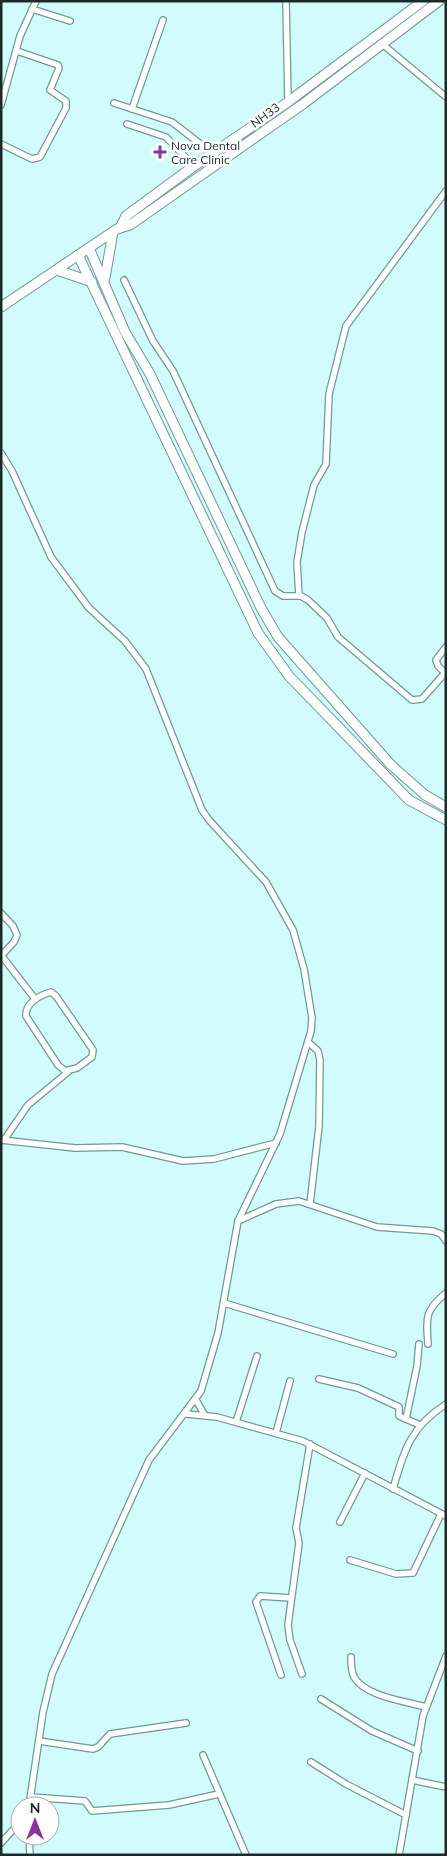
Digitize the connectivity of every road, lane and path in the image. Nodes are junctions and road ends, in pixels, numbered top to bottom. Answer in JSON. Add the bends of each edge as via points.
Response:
{"nodes":[{"id":1,"x":36,"y":1,"type":"edge"},
{"id":2,"x":286,"y":1,"type":"edge"},
{"id":3,"x":422,"y":1,"type":"edge"},
{"id":4,"x":439,"y":1,"type":"edge"},
{"id":5,"x":32,"y":9,"type":"junction"},
{"id":6,"x":70,"y":20,"type":"dead end"},
{"id":7,"x":163,"y":20,"type":"dead end"},
{"id":8,"x":380,"y":43,"type":"junction"},
{"id":9,"x":17,"y":51,"type":"junction"},
{"id":10,"x":446,"y":97,"type":"edge"},
{"id":11,"x":288,"y":102,"type":"junction"},
{"id":12,"x":114,"y":103,"type":"dead end"},
{"id":13,"x":1,"y":105,"type":"edge"},
{"id":14,"x":132,"y":109,"type":"junction"},
{"id":15,"x":127,"y":124,"type":"dead end"},
{"id":16,"x":1,"y":144,"type":"edge"},
{"id":17,"x":212,"y":153,"type":"junction"},
{"id":18,"x":194,"y":166,"type":"junction"},
{"id":19,"x":446,"y":191,"type":"edge"},
{"id":20,"x":117,"y":230,"type":"junction"},
{"id":21,"x":89,"y":248,"type":"junction"},
{"id":22,"x":78,"y":255,"type":"junction"},
{"id":23,"x":57,"y":270,"type":"junction"},
{"id":24,"x":104,"y":280,"type":"junction"},
{"id":25,"x":124,"y":280,"type":"dead end"},
{"id":26,"x":92,"y":282,"type":"junction"},
{"id":27,"x":1,"y":307,"type":"edge"},
{"id":28,"x":1,"y":453,"type":"edge"},
{"id":29,"x":298,"y":596,"type":"junction"},
{"id":30,"x":446,"y":647,"type":"edge"},
{"id":31,"x":445,"y":674,"type":"edge"},
{"id":32,"x":446,"y":807,"type":"edge"},
{"id":33,"x":446,"y":820,"type":"edge"},
{"id":34,"x":1,"y":913,"type":"edge"},
{"id":35,"x":1,"y":955,"type":"edge"},
{"id":36,"x":35,"y":999,"type":"junction"},
{"id":37,"x":308,"y":1042,"type":"junction"},
{"id":38,"x":68,"y":1072,"type":"junction"},
{"id":39,"x":3,"y":1140,"type":"edge"},
{"id":40,"x":276,"y":1143,"type":"junction"},
{"id":41,"x":310,"y":1204,"type":"junction"},
{"id":42,"x":238,"y":1221,"type":"junction"},
{"id":43,"x":446,"y":1241,"type":"edge"},
{"id":44,"x":446,"y":1293,"type":"edge"},
{"id":45,"x":224,"y":1304,"type":"junction"},
{"id":46,"x":419,"y":1344,"type":"dead end"},
{"id":47,"x":428,"y":1344,"type":"dead end"},
{"id":48,"x":392,"y":1354,"type":"dead end"},
{"id":49,"x":257,"y":1356,"type":"dead end"},
{"id":50,"x":319,"y":1379,"type":"dead end"},
{"id":51,"x":290,"y":1381,"type":"dead end"},
{"id":52,"x":196,"y":1400,"type":"junction"},
{"id":53,"x":446,"y":1404,"type":"edge"},
{"id":54,"x":186,"y":1414,"type":"junction"},
{"id":55,"x":204,"y":1414,"type":"junction"},
{"id":56,"x":406,"y":1419,"type":"junction"},
{"id":57,"x":236,"y":1422,"type":"junction"},
{"id":58,"x":420,"y":1425,"type":"junction"},
{"id":59,"x":276,"y":1433,"type":"junction"},
{"id":60,"x":310,"y":1444,"type":"junction"},
{"id":61,"x":366,"y":1473,"type":"junction"},
{"id":62,"x":393,"y":1489,"type":"junction"},
{"id":63,"x":444,"y":1515,"type":"edge"},
{"id":64,"x":340,"y":1522,"type":"dead end"},
{"id":65,"x":350,"y":1560,"type":"dead end"},
{"id":66,"x":291,"y":1598,"type":"junction"},
{"id":67,"x":446,"y":1656,"type":"edge"},
{"id":68,"x":351,"y":1657,"type":"dead end"},
{"id":69,"x":302,"y":1674,"type":"dead end"},
{"id":70,"x":281,"y":1675,"type":"dead end"},
{"id":71,"x":321,"y":1700,"type":"dead end"},
{"id":72,"x":426,"y":1707,"type":"junction"},
{"id":73,"x":186,"y":1723,"type":"dead end"},
{"id":74,"x":38,"y":1740,"type":"junction"},
{"id":75,"x":418,"y":1751,"type":"junction"},
{"id":76,"x":203,"y":1755,"type":"dead end"},
{"id":77,"x":311,"y":1762,"type":"dead end"},
{"id":78,"x":412,"y":1780,"type":"junction"},
{"id":79,"x":446,"y":1787,"type":"edge"},
{"id":80,"x":219,"y":1794,"type":"junction"},
{"id":81,"x":31,"y":1796,"type":"edge"},
{"id":82,"x":60,"y":1800,"type":"edge"},
{"id":83,"x":406,"y":1815,"type":"junction"},
{"id":84,"x":10,"y":1833,"type":"edge"},
{"id":85,"x":1,"y":1843,"type":"edge"},
{"id":86,"x":246,"y":1855,"type":"edge"},
{"id":87,"x":399,"y":1855,"type":"edge"}],
"edges":[{"from":1,"to":5,"type":"street"},
{"from":2,"to":11,"type":"street"},
{"from":3,"to":11,"type":"main road"},
{"from":4,"to":8,"type":"main road","name":"NH33"},
{"from":5,"to":6,"type":"street"},
{"from":5,"to":9,"type":"street"},
{"from":7,"to":14,"type":"street"},
{"from":8,"to":10,"type":"street"},
{"from":8,"to":20,"type":"main road","name":"NH33","via":[[247,144],[130,225]]},
{"from":9,"to":13,"type":"street"},
{"from":9,"to":16,"type":"street","via":[[58,65],[50,90],[66,101],[66,108],[40,157],[32,159]]},
{"from":11,"to":17,"type":"main road"},
{"from":12,"to":14,"type":"street"},
{"from":14,"to":17,"type":"street","via":[[172,122]]},
{"from":15,"to":18,"type":"street","via":[[166,137]]},
{"from":17,"to":18,"type":"main road"},
{"from":18,"to":20,"type":"main road","via":[[126,216]]},
{"from":19,"to":29,"type":"street","via":[[346,326],[330,394],[326,464],[314,485],[302,532],[297,562]]},
{"from":20,"to":21,"type":"main road","name":"NH33"},
{"from":20,"to":24,"type":"main road"},
{"from":21,"to":22,"type":"main road","name":"NH33"},
{"from":21,"to":24,"type":"main road"},
{"from":22,"to":23,"type":"main road","name":"NH33"},
{"from":22,"to":26,"type":"main road"},
{"from":23,"to":26,"type":"main road"},
{"from":23,"to":27,"type":"main road","name":"NH33"},
{"from":24,"to":32,"type":"main road","via":[[125,332],[150,374],[261,608],[278,637],[391,765],[425,795]]},
{"from":25,"to":29,"type":"street","via":[[153,341],[173,372],[275,591],[283,596]]},
{"from":26,"to":33,"type":"main road","via":[[258,633],[289,676],[408,800]]},
{"from":28,"to":37,"type":"street","via":[[50,557],[89,608],[130,647],[146,669],[196,797],[209,820],[266,882],[293,930],[308,988],[312,1018]]},
{"from":29,"to":31,"type":"street","via":[[308,600],[326,618],[338,637],[412,700],[422,699]]},
{"from":30,"to":31,"type":"street","via":[[436,660]]},
{"from":34,"to":35,"type":"street","via":[[14,926],[17,935]]},
{"from":35,"to":36,"type":"street"},
{"from":36,"to":38,"type":"street","via":[[26,1011],[27,1020],[58,1065]]},
{"from":36,"to":38,"type":"street","via":[[54,994],[92,1047],[92,1057]]},
{"from":37,"to":40,"type":"street"},
{"from":37,"to":41,"type":"street","via":[[318,1051],[320,1060],[319,1126]]},
{"from":38,"to":39,"type":"street","via":[[28,1105]]},
{"from":39,"to":40,"type":"street","via":[[68,1148],[122,1147],[183,1161],[214,1159]]},
{"from":40,"to":42,"type":"street"},
{"from":41,"to":42,"type":"street","via":[[284,1202]]},
{"from":41,"to":43,"type":"street","via":[[376,1227],[433,1231]]},
{"from":42,"to":45,"type":"street"},
{"from":44,"to":47,"type":"street","via":[[428,1311]]},
{"from":45,"to":48,"type":"street"},
{"from":45,"to":52,"type":"street"},
{"from":46,"to":56,"type":"street"},
{"from":49,"to":57,"type":"street"},
{"from":50,"to":56,"type":"street","via":[[350,1385],[400,1407],[398,1415]]},
{"from":51,"to":59,"type":"street"},
{"from":52,"to":54,"type":"street"},
{"from":52,"to":55,"type":"street"},
{"from":53,"to":58,"type":"street"},
{"from":54,"to":55,"type":"street"},
{"from":54,"to":74,"type":"street","via":[[160,1443],[140,1480],[52,1674]]},
{"from":55,"to":57,"type":"street"},
{"from":56,"to":58,"type":"street"},
{"from":57,"to":59,"type":"street"},
{"from":58,"to":62,"type":"street","via":[[406,1446]]},
{"from":59,"to":60,"type":"street"},
{"from":60,"to":61,"type":"street"},
{"from":60,"to":66,"type":"street","via":[[296,1528],[299,1542]]},
{"from":61,"to":62,"type":"street"},
{"from":61,"to":64,"type":"street"},
{"from":62,"to":63,"type":"street"},
{"from":63,"to":65,"type":"street","via":[[412,1573],[396,1574]]},
{"from":66,"to":69,"type":"street","via":[[289,1632]]},
{"from":66,"to":70,"type":"street","via":[[260,1596],[256,1602]]},
{"from":67,"to":72,"type":"street"},
{"from":68,"to":72,"type":"street","via":[[352,1673],[363,1686]]},
{"from":71,"to":75,"type":"street","via":[[372,1731]]},
{"from":72,"to":75,"type":"street"},
{"from":73,"to":74,"type":"street","via":[[110,1734],[93,1749]]},
{"from":74,"to":81,"type":"street"},
{"from":75,"to":78,"type":"street"},
{"from":76,"to":80,"type":"street"},
{"from":77,"to":83,"type":"street"},
{"from":78,"to":79,"type":"street"},
{"from":78,"to":83,"type":"street"},
{"from":80,"to":82,"type":"street","via":[[169,1805],[92,1811],[85,1802]]},
{"from":80,"to":86,"type":"street"},
{"from":83,"to":87,"type":"street"},
{"from":84,"to":85,"type":"street"}]}
